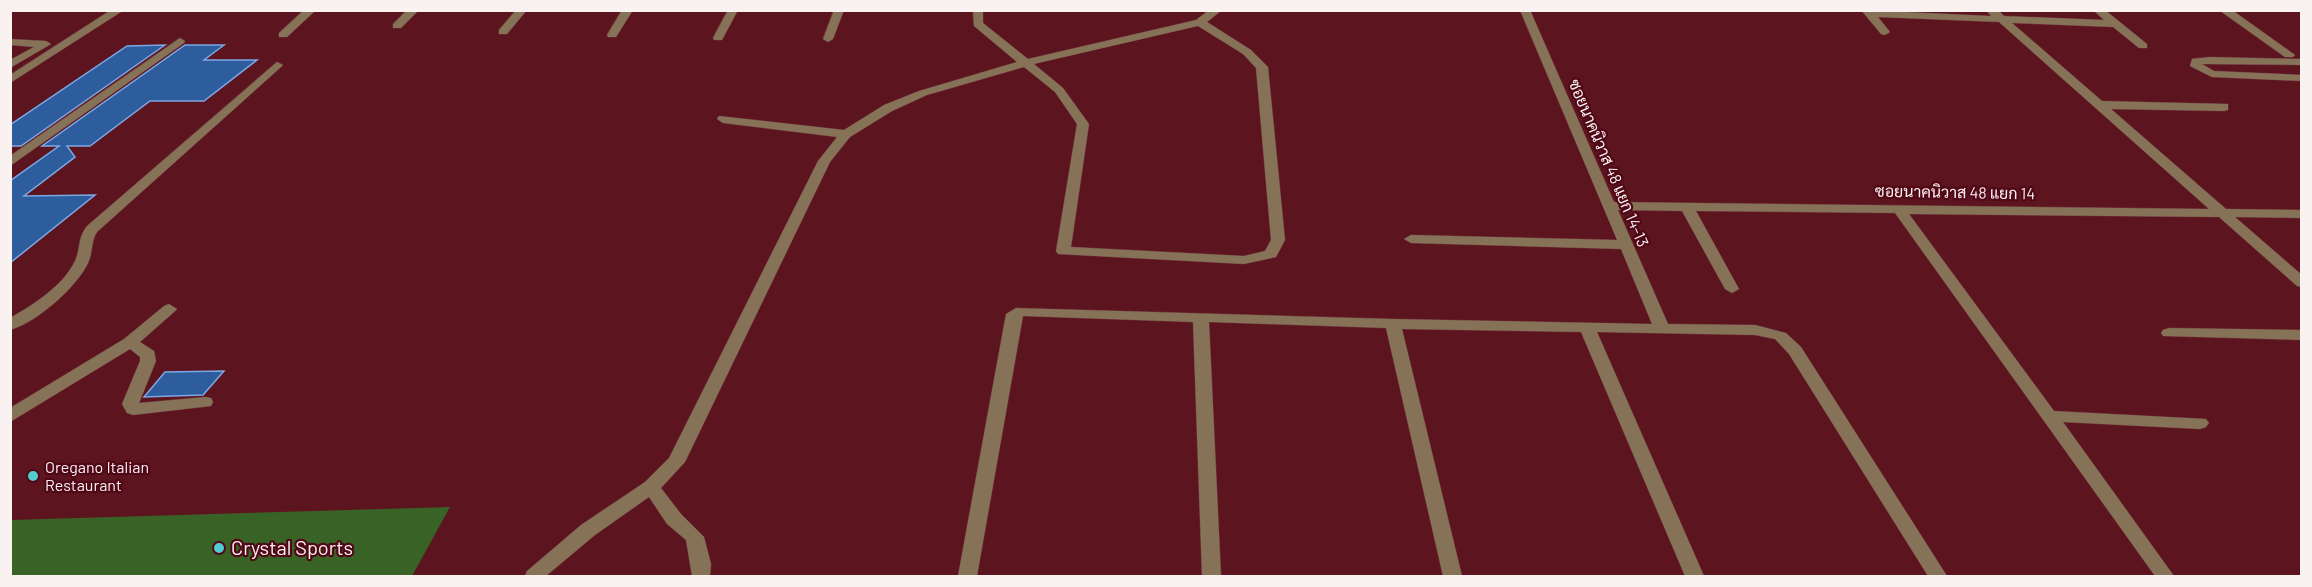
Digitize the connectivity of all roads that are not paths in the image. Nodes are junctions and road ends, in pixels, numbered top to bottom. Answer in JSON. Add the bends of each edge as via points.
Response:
{"nodes":[{"id":1,"x":119,"y":10,"type":"edge"},
{"id":2,"x":311,"y":10,"type":"edge"},
{"id":3,"x":414,"y":10,"type":"edge"},
{"id":4,"x":522,"y":10,"type":"edge"},
{"id":5,"x":628,"y":10,"type":"edge"},
{"id":6,"x":733,"y":10,"type":"edge"},
{"id":7,"x":839,"y":10,"type":"edge"},
{"id":8,"x":978,"y":10,"type":"edge"},
{"id":9,"x":1217,"y":10,"type":"edge"},
{"id":10,"x":1525,"y":10,"type":"edge"},
{"id":11,"x":2098,"y":10,"type":"edge"},
{"id":12,"x":2224,"y":10,"type":"edge"},
{"id":13,"x":1868,"y":12,"type":"edge"},
{"id":14,"x":1994,"y":14,"type":"edge"},
{"id":15,"x":1200,"y":22,"type":"junction"},
{"id":16,"x":2116,"y":24,"type":"junction"},
{"id":17,"x":397,"y":26,"type":"dead end"},
{"id":18,"x":503,"y":32,"type":"dead end"},
{"id":19,"x":1885,"y":32,"type":"dead end"},
{"id":20,"x":283,"y":35,"type":"dead end"},
{"id":21,"x":612,"y":35,"type":"dead end"},
{"id":22,"x":718,"y":38,"type":"dead end"},
{"id":23,"x":828,"y":39,"type":"dead end"},
{"id":24,"x":180,"y":41,"type":"dead end"},
{"id":25,"x":10,"y":42,"type":"edge"},
{"id":26,"x":2143,"y":46,"type":"dead end"},
{"id":27,"x":2297,"y":60,"type":"edge"},
{"id":28,"x":1025,"y":63,"type":"junction"},
{"id":29,"x":278,"y":64,"type":"dead end"},
{"id":30,"x":10,"y":65,"type":"edge"},
{"id":31,"x":2301,"y":78,"type":"edge"},
{"id":32,"x":10,"y":80,"type":"edge"},
{"id":33,"x":2099,"y":105,"type":"junction"},
{"id":34,"x":2224,"y":107,"type":"dead end"},
{"id":35,"x":723,"y":119,"type":"dead end"},
{"id":36,"x":846,"y":134,"type":"junction"},
{"id":37,"x":10,"y":162,"type":"edge"},
{"id":38,"x":1609,"y":206,"type":"junction"},
{"id":39,"x":1687,"y":207,"type":"junction"},
{"id":40,"x":1898,"y":208,"type":"junction"},
{"id":41,"x":2222,"y":211,"type":"junction"},
{"id":42,"x":2301,"y":214,"type":"edge"},
{"id":43,"x":1411,"y":239,"type":"dead end"},
{"id":44,"x":1626,"y":245,"type":"junction"},
{"id":45,"x":2301,"y":283,"type":"edge"},
{"id":46,"x":1732,"y":289,"type":"dead end"},
{"id":47,"x":169,"y":309,"type":"dead end"},
{"id":48,"x":1201,"y":318,"type":"junction"},
{"id":49,"x":1393,"y":324,"type":"junction"},
{"id":50,"x":10,"y":325,"type":"edge"},
{"id":51,"x":1587,"y":328,"type":"junction"},
{"id":52,"x":1662,"y":329,"type":"junction"},
{"id":53,"x":2169,"y":333,"type":"dead end"},
{"id":54,"x":2301,"y":335,"type":"edge"},
{"id":55,"x":130,"y":342,"type":"junction"},
{"id":56,"x":205,"y":402,"type":"dead end"},
{"id":57,"x":10,"y":416,"type":"edge"},
{"id":58,"x":2047,"y":416,"type":"junction"},
{"id":59,"x":2200,"y":423,"type":"dead end"},
{"id":60,"x":651,"y":487,"type":"junction"},
{"id":61,"x":534,"y":576,"type":"edge"},
{"id":62,"x":701,"y":576,"type":"edge"},
{"id":63,"x":967,"y":576,"type":"edge"},
{"id":64,"x":1211,"y":576,"type":"edge"},
{"id":65,"x":1452,"y":576,"type":"edge"},
{"id":66,"x":1694,"y":576,"type":"edge"},
{"id":67,"x":1938,"y":576,"type":"edge"},
{"id":68,"x":2165,"y":576,"type":"edge"}],
"edges":[{"from":1,"to":32,"type":"street"},
{"from":2,"to":20,"type":"street"},
{"from":3,"to":17,"type":"street"},
{"from":4,"to":18,"type":"street"},
{"from":5,"to":21,"type":"street"},
{"from":6,"to":22,"type":"street"},
{"from":7,"to":23,"type":"street"},
{"from":8,"to":28,"type":"street","via":[[978,24]]},
{"from":9,"to":15,"type":"street"},
{"from":10,"to":38,"type":"street","name":"ซอยนาคนิวาส 48 แยก 14-13"},
{"from":11,"to":16,"type":"street"},
{"from":12,"to":27,"type":"street"},
{"from":13,"to":14,"type":"street"},
{"from":13,"to":19,"type":"street"},
{"from":14,"to":16,"type":"street"},
{"from":14,"to":33,"type":"street"},
{"from":15,"to":28,"type":"street"},
{"from":15,"to":28,"type":"street","via":[[1247,52],[1262,67],[1278,240],[1271,254],[1244,260],[1064,251],[1083,124],[1059,90]]},
{"from":16,"to":26,"type":"street"},
{"from":24,"to":37,"type":"street"},
{"from":25,"to":30,"type":"street","via":[[46,44]]},
{"from":27,"to":31,"type":"street","via":[[2210,60],[2196,61],[2196,66],[2212,74]]},
{"from":28,"to":36,"type":"street","via":[[922,93]]},
{"from":29,"to":50,"type":"street","via":[[92,229],[86,237],[88,248],[82,263],[62,288]]},
{"from":33,"to":34,"type":"street"},
{"from":33,"to":41,"type":"street"},
{"from":35,"to":36,"type":"street"},
{"from":36,"to":60,"type":"street","via":[[824,160],[690,437],[676,462]]},
{"from":38,"to":39,"type":"street","name":"ซอยนาคนิวาส 48 แยก 14"},
{"from":38,"to":44,"type":"street","name":"ซอยนาคนิวาส 48 แยก 14-13"},
{"from":39,"to":40,"type":"street","name":"ซอยนาคนิวาส 48 แยก 14"},
{"from":39,"to":46,"type":"street"},
{"from":40,"to":41,"type":"street","name":"ซอยนาคนิวาส 48 แยก 14"},
{"from":40,"to":58,"type":"street"},
{"from":41,"to":42,"type":"street","name":"ซอยนาคนิวาส 48 แยก 14"},
{"from":41,"to":45,"type":"street"},
{"from":43,"to":44,"type":"street"},
{"from":44,"to":52,"type":"street","name":"ซอยนาคนิวาส 48 แยก 14-13"},
{"from":47,"to":55,"type":"street"},
{"from":48,"to":49,"type":"street"},
{"from":48,"to":63,"type":"street","via":[[1021,311],[1014,314]]},
{"from":48,"to":64,"type":"street"},
{"from":49,"to":51,"type":"street"},
{"from":49,"to":65,"type":"street"},
{"from":51,"to":52,"type":"street"},
{"from":51,"to":66,"type":"street"},
{"from":52,"to":67,"type":"street","via":[[1755,330],[1780,336],[1795,351]]},
{"from":53,"to":54,"type":"street"},
{"from":55,"to":56,"type":"street","via":[[148,355],[149,361],[135,388],[130,404],[133,409]]},
{"from":55,"to":57,"type":"street"},
{"from":58,"to":59,"type":"street"},
{"from":58,"to":68,"type":"street"},
{"from":60,"to":61,"type":"street","via":[[588,530]]},
{"from":60,"to":62,"type":"street","via":[[674,519],[695,537]]}]}
